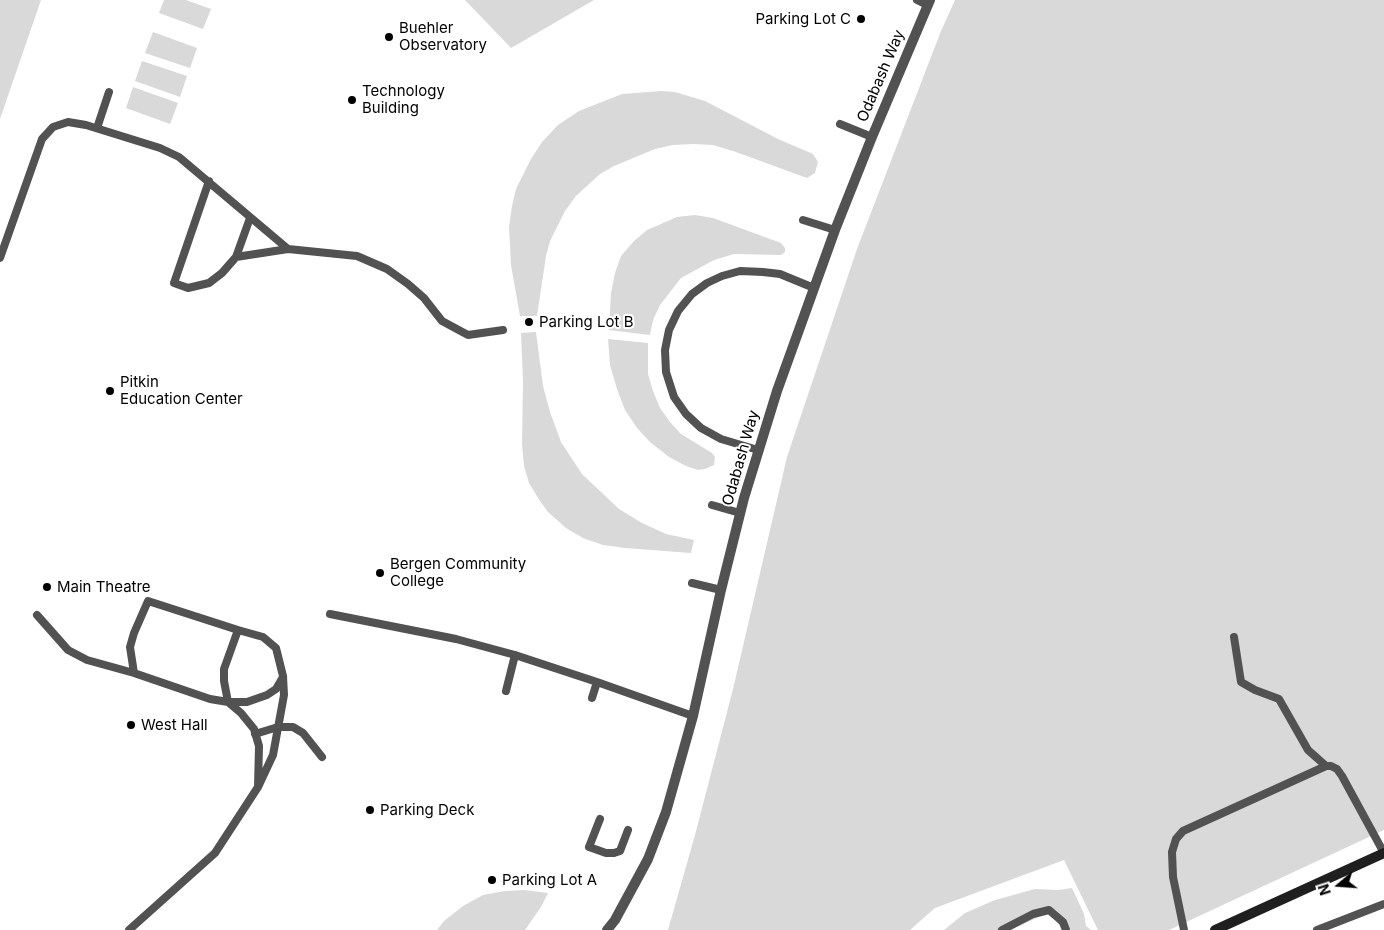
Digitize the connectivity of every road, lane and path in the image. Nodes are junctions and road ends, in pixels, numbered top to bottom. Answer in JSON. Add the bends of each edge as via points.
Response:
{"nodes":[{"id":1,"x":917,"y":0,"type":"edge"},
{"id":2,"x":928,"y":2,"type":"edge"},
{"id":3,"x":109,"y":92,"type":"dead end"},
{"id":4,"x":840,"y":124,"type":"dead end"},
{"id":5,"x":97,"y":128,"type":"junction"},
{"id":6,"x":872,"y":137,"type":"junction"},
{"id":7,"x":209,"y":181,"type":"junction"},
{"id":8,"x":250,"y":218,"type":"junction"},
{"id":9,"x":803,"y":220,"type":"dead end"},
{"id":10,"x":835,"y":230,"type":"junction"},
{"id":11,"x":288,"y":249,"type":"junction"},
{"id":12,"x":236,"y":257,"type":"junction"},
{"id":13,"x":0,"y":258,"type":"edge"},
{"id":14,"x":814,"y":288,"type":"junction"},
{"id":15,"x":503,"y":330,"type":"dead end"},
{"id":16,"x":758,"y":450,"type":"junction"},
{"id":17,"x":712,"y":505,"type":"dead end"},
{"id":18,"x":740,"y":513,"type":"junction"},
{"id":19,"x":692,"y":584,"type":"dead end"},
{"id":20,"x":721,"y":590,"type":"junction"},
{"id":21,"x":330,"y":614,"type":"dead end"},
{"id":22,"x":37,"y":615,"type":"dead end"},
{"id":23,"x":238,"y":630,"type":"junction"},
{"id":24,"x":1234,"y":638,"type":"dead end"},
{"id":25,"x":515,"y":655,"type":"junction"},
{"id":26,"x":134,"y":673,"type":"junction"},
{"id":27,"x":283,"y":676,"type":"junction"},
{"id":28,"x":597,"y":682,"type":"junction"},
{"id":29,"x":506,"y":691,"type":"dead end"},
{"id":30,"x":592,"y":698,"type":"dead end"},
{"id":31,"x":228,"y":702,"type":"junction"},
{"id":32,"x":693,"y":716,"type":"junction"},
{"id":33,"x":278,"y":728,"type":"junction"},
{"id":34,"x":255,"y":734,"type":"junction"},
{"id":35,"x":322,"y":757,"type":"dead end"},
{"id":36,"x":1326,"y":766,"type":"junction"},
{"id":37,"x":258,"y":787,"type":"junction"},
{"id":38,"x":600,"y":819,"type":"dead end"},
{"id":39,"x":628,"y":830,"type":"dead end"},
{"id":40,"x":1384,"y":853,"type":"edge"},
{"id":41,"x":648,"y":859,"type":"junction"},
{"id":42,"x":1383,"y":906,"type":"edge"},
{"id":43,"x":129,"y":930,"type":"edge"},
{"id":44,"x":607,"y":930,"type":"edge"},
{"id":45,"x":615,"y":930,"type":"edge"},
{"id":46,"x":1002,"y":930,"type":"edge"},
{"id":47,"x":1066,"y":930,"type":"edge"},
{"id":48,"x":1184,"y":930,"type":"edge"},
{"id":49,"x":1215,"y":930,"type":"edge"},
{"id":50,"x":1317,"y":930,"type":"edge"}],
"edges":[{"from":1,"to":2,"type":"lane"},
{"from":2,"to":6,"type":"street","name":"Odabash Way"},
{"from":3,"to":5,"type":"lane"},
{"from":4,"to":6,"type":"lane"},
{"from":5,"to":7,"type":"lane","via":[[160,148]]},
{"from":5,"to":13,"type":"lane","via":[[68,122],[53,127],[42,139]]},
{"from":6,"to":10,"type":"street","name":"Odabash Way"},
{"from":7,"to":8,"type":"lane"},
{"from":7,"to":12,"type":"lane","via":[[174,283],[188,288],[209,283]]},
{"from":8,"to":11,"type":"lane"},
{"from":8,"to":12,"type":"lane"},
{"from":9,"to":10,"type":"lane"},
{"from":10,"to":14,"type":"street","name":"Odabash Way"},
{"from":11,"to":12,"type":"lane"},
{"from":11,"to":15,"type":"lane","via":[[357,256],[387,269],[424,298],[442,321],[468,335]]},
{"from":14,"to":16,"type":"street","name":"Odabash Way"},
{"from":14,"to":16,"type":"lane","via":[[780,274],[740,271],[722,276],[692,294],[678,311],[669,330],[665,350],[666,372],[674,397],[686,414],[701,428],[721,439]]},
{"from":16,"to":18,"type":"street","name":"Odabash Way"},
{"from":17,"to":18,"type":"lane"},
{"from":18,"to":20,"type":"street","name":"Odabash Way"},
{"from":19,"to":20,"type":"lane"},
{"from":20,"to":32,"type":"street","name":"Odabash Way"},
{"from":21,"to":25,"type":"lane","via":[[456,639]]},
{"from":22,"to":26,"type":"lane","via":[[68,650],[88,660]]},
{"from":23,"to":26,"type":"lane","via":[[148,601],[130,647]]},
{"from":23,"to":27,"type":"lane","via":[[263,637],[276,648]]},
{"from":23,"to":31,"type":"lane","via":[[224,669]]},
{"from":24,"to":36,"type":"lane","via":[[1241,682],[1279,699],[1308,750]]},
{"from":25,"to":28,"type":"lane"},
{"from":25,"to":29,"type":"lane"},
{"from":26,"to":31,"type":"lane"},
{"from":27,"to":31,"type":"lane","via":[[276,690],[267,695],[247,702]]},
{"from":27,"to":33,"type":"lane","via":[[284,694]]},
{"from":28,"to":30,"type":"lane"},
{"from":28,"to":32,"type":"lane"},
{"from":31,"to":34,"type":"lane","via":[[241,713]]},
{"from":32,"to":41,"type":"street","name":"Odabash Way"},
{"from":33,"to":34,"type":"lane"},
{"from":33,"to":35,"type":"lane","via":[[293,727]]},
{"from":33,"to":37,"type":"lane","via":[[274,755]]},
{"from":34,"to":37,"type":"lane","via":[[259,746]]},
{"from":36,"to":40,"type":"lane","via":[[1336,769],[1342,776]]},
{"from":36,"to":48,"type":"lane","via":[[1183,831],[1176,839],[1172,852],[1173,877]]},
{"from":37,"to":43,"type":"lane","via":[[215,853]]},
{"from":38,"to":39,"type":"lane","via":[[589,848],[614,853],[620,851]]},
{"from":40,"to":49,"type":"main road"},
{"from":41,"to":44,"type":"street","name":"Odabash Way"},
{"from":41,"to":45,"type":"street"},
{"from":42,"to":50,"type":"lane"},
{"from":46,"to":47,"type":"lane","via":[[1033,914],[1049,910],[1063,922]]}]}
